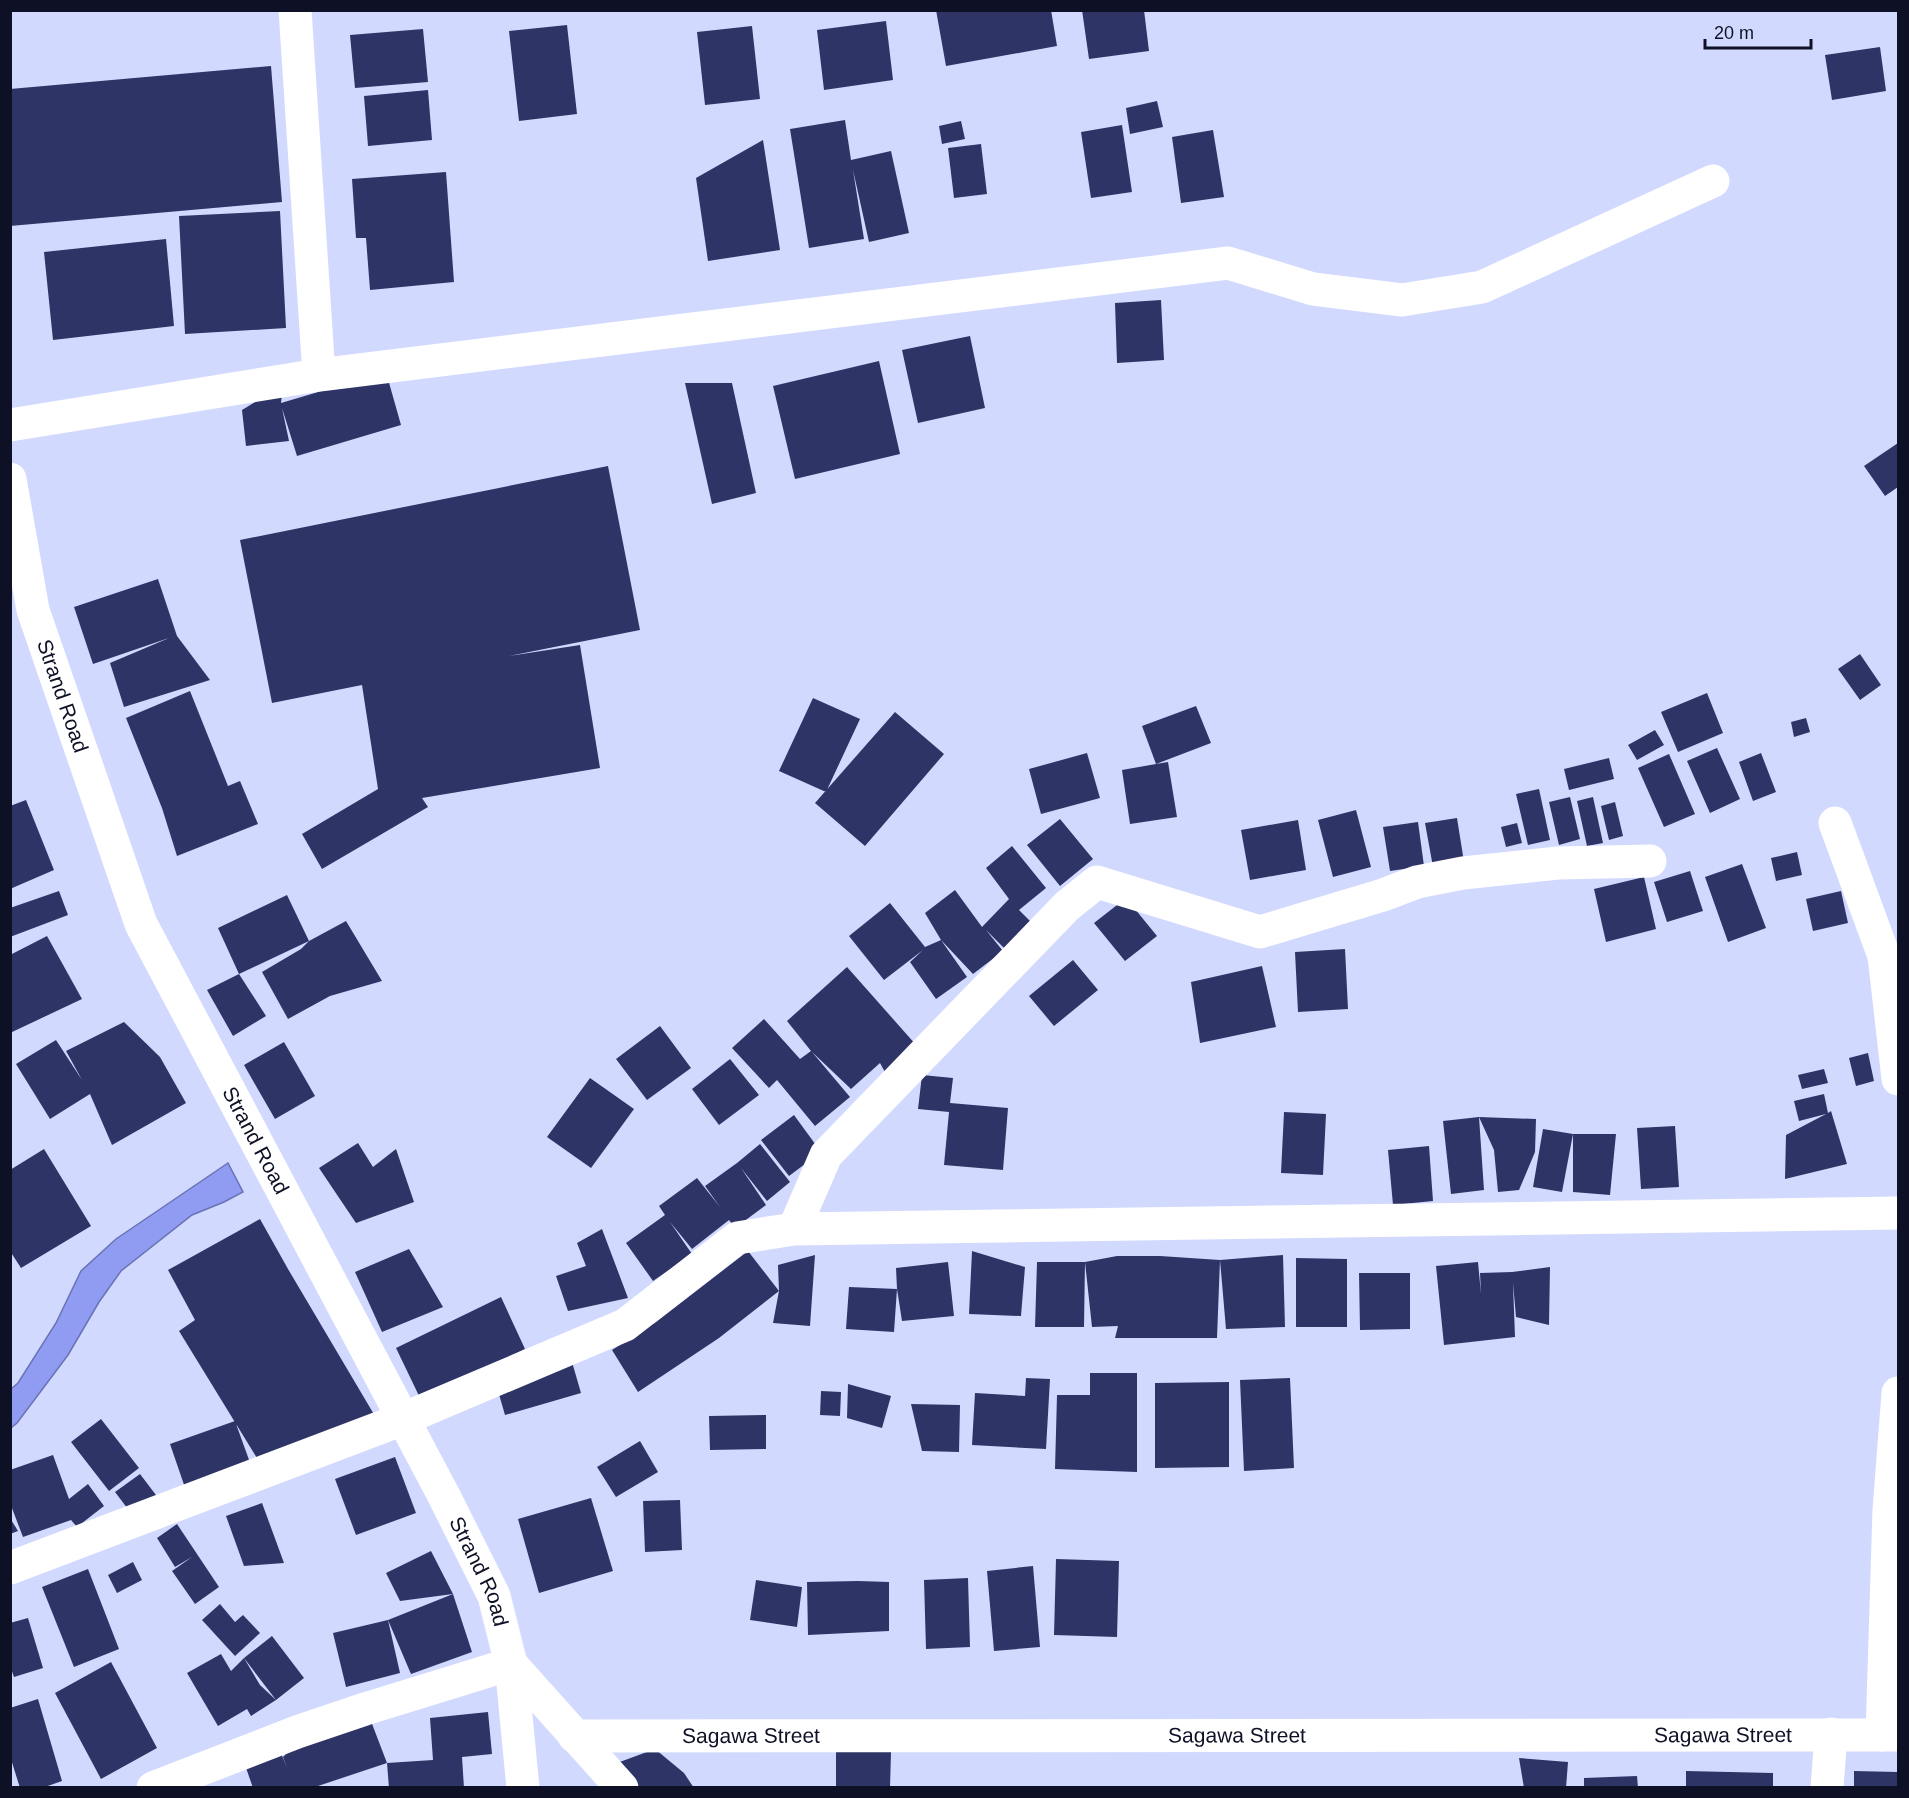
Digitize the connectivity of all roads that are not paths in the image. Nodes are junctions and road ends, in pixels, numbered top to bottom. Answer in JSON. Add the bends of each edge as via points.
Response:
{"nodes":[{"id":1,"x":295,"y":10,"type":"edge"},
{"id":2,"x":1713,"y":181,"type":"dead end"},
{"id":3,"x":319,"y":375,"type":"junction"},
{"id":4,"x":10,"y":425,"type":"edge"},
{"id":5,"x":10,"y":479,"type":"edge"},
{"id":6,"x":1835,"y":823,"type":"dead end"},
{"id":7,"x":1650,"y":861,"type":"dead end"},
{"id":8,"x":1899,"y":1079,"type":"edge"},
{"id":9,"x":1899,"y":1213,"type":"edge"},
{"id":10,"x":794,"y":1229,"type":"junction"},
{"id":11,"x":1899,"y":1393,"type":"edge"},
{"id":12,"x":403,"y":1419,"type":"junction"},
{"id":13,"x":10,"y":1568,"type":"edge"},
{"id":14,"x":511,"y":1664,"type":"junction"},
{"id":15,"x":1831,"y":1734,"type":"junction"},
{"id":16,"x":1890,"y":1735,"type":"edge"},
{"id":17,"x":574,"y":1736,"type":"junction"},
{"id":18,"x":153,"y":1788,"type":"edge"},
{"id":19,"x":523,"y":1788,"type":"edge"},
{"id":20,"x":622,"y":1788,"type":"edge"},
{"id":21,"x":1827,"y":1788,"type":"edge"}],
"edges":[{"from":1,"to":3,"type":"street"},
{"from":2,"to":3,"type":"street","via":[[1482,287],[1402,300],[1313,289],[1228,263]]},
{"from":3,"to":4,"type":"street"},
{"from":5,"to":12,"type":"street","name":"Strand Road","via":[[33,610],[141,924]]},
{"from":6,"to":8,"type":"street","via":[[1884,956]]},
{"from":7,"to":10,"type":"street","via":[[1558,863],[1463,873],[1417,882],[1260,932],[1097,882],[1067,906],[826,1155]]},
{"from":9,"to":10,"type":"street"},
{"from":10,"to":12,"type":"street","via":[[737,1238],[625,1325]]},
{"from":11,"to":16,"type":"street","via":[[1889,1510]]},
{"from":12,"to":13,"type":"street"},
{"from":12,"to":14,"type":"street","name":"Strand Road","via":[[494,1596]]},
{"from":14,"to":17,"type":"street"},
{"from":14,"to":18,"type":"street","via":[[297,1732]]},
{"from":14,"to":19,"type":"street","name":"Strand Road"},
{"from":15,"to":16,"type":"street","name":"Sagawa Street"},
{"from":15,"to":17,"type":"street","name":"Sagawa Street"},
{"from":15,"to":21,"type":"street"},
{"from":17,"to":20,"type":"street"}]}
